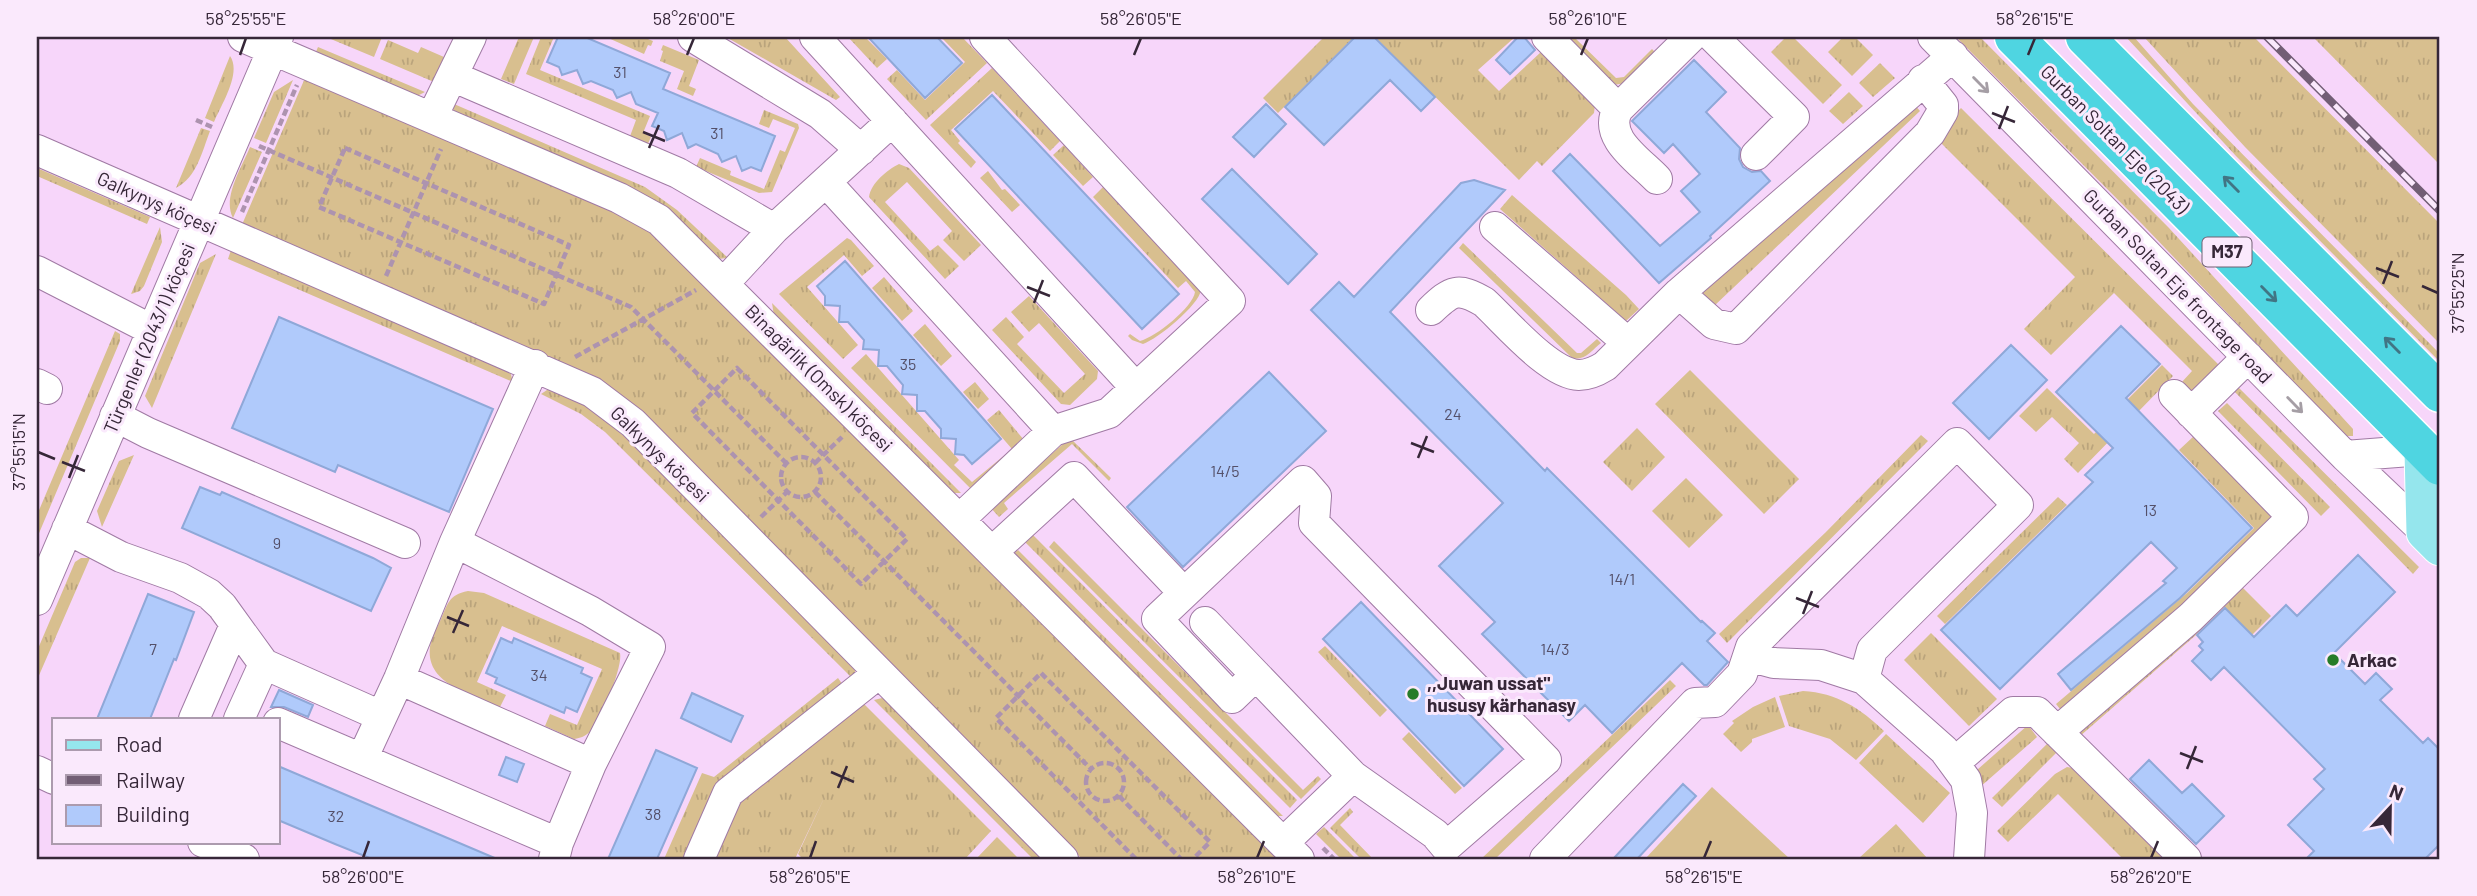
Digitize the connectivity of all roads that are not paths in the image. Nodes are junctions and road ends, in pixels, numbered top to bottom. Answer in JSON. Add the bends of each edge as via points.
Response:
{"nodes":[{"id":1,"x":243,"y":37,"type":"edge"},
{"id":2,"x":471,"y":37,"type":"edge"},
{"id":3,"x":693,"y":37,"type":"edge"},
{"id":4,"x":815,"y":37,"type":"edge"},
{"id":5,"x":985,"y":37,"type":"edge"},
{"id":6,"x":1547,"y":37,"type":"edge"},
{"id":7,"x":1691,"y":37,"type":"edge"},
{"id":8,"x":1713,"y":37,"type":"edge"},
{"id":9,"x":2014,"y":37,"type":"edge"},
{"id":10,"x":2084,"y":37,"type":"edge"},
{"id":11,"x":275,"y":43,"type":"edge"},
{"id":12,"x":1943,"y":46,"type":"edge"},
{"id":13,"x":454,"y":77,"type":"junction"},
{"id":14,"x":1923,"y":80,"type":"junction"},
{"id":15,"x":1618,"y":109,"type":"junction"},
{"id":16,"x":892,"y":121,"type":"junction"},
{"id":17,"x":439,"y":128,"type":"junction"},
{"id":18,"x":37,"y":150,"type":"edge"},
{"id":19,"x":860,"y":150,"type":"junction"},
{"id":20,"x":1756,"y":155,"type":"dead end"},
{"id":21,"x":1657,"y":178,"type":"dead end"},
{"id":22,"x":826,"y":182,"type":"junction"},
{"id":23,"x":199,"y":221,"type":"junction"},
{"id":24,"x":1495,"y":226,"type":"dead end"},
{"id":25,"x":774,"y":229,"type":"junction"},
{"id":26,"x":37,"y":271,"type":"edge"},
{"id":27,"x":714,"y":284,"type":"junction"},
{"id":28,"x":1679,"y":293,"type":"junction"},
{"id":29,"x":1431,"y":310,"type":"dead end"},
{"id":30,"x":152,"y":330,"type":"junction"},
{"id":31,"x":1628,"y":343,"type":"junction"},
{"id":32,"x":2248,"y":357,"type":"junction"},
{"id":33,"x":535,"y":365,"type":"junction"},
{"id":34,"x":1136,"y":388,"type":"junction"},
{"id":35,"x":2440,"y":393,"type":"edge"},
{"id":36,"x":115,"y":416,"type":"junction"},
{"id":37,"x":1054,"y":431,"type":"junction"},
{"id":38,"x":2345,"y":456,"type":"junction"},
{"id":39,"x":2432,"y":458,"type":"edge"},
{"id":40,"x":960,"y":519,"type":"junction"},
{"id":41,"x":67,"y":529,"type":"junction"},
{"id":42,"x":2433,"y":539,"type":"edge"},
{"id":43,"x":455,"y":541,"type":"junction"},
{"id":44,"x":405,"y":543,"type":"dead end"},
{"id":45,"x":992,"y":552,"type":"junction"},
{"id":46,"x":1184,"y":593,"type":"junction"},
{"id":47,"x":37,"y":600,"type":"edge"},
{"id":48,"x":1205,"y":622,"type":"dead end"},
{"id":49,"x":235,"y":625,"type":"junction"},
{"id":50,"x":1748,"y":656,"type":"junction"},
{"id":51,"x":264,"y":664,"type":"junction"},
{"id":52,"x":879,"y":673,"type":"junction"},
{"id":53,"x":1256,"y":675,"type":"junction"},
{"id":54,"x":399,"y":679,"type":"junction"},
{"id":55,"x":1864,"y":679,"type":"junction"},
{"id":56,"x":251,"y":716,"type":"edge"},
{"id":57,"x":381,"y":716,"type":"junction"},
{"id":58,"x":194,"y":718,"type":"edge"},
{"id":59,"x":280,"y":724,"type":"edge"},
{"id":60,"x":2057,"y":732,"type":"junction"},
{"id":61,"x":362,"y":759,"type":"junction"},
{"id":62,"x":1954,"y":763,"type":"junction"},
{"id":63,"x":591,"y":764,"type":"junction"},
{"id":64,"x":1353,"y":776,"type":"junction"},
{"id":65,"x":208,"y":844,"type":"edge"},
{"id":66,"x":556,"y":851,"type":"edge"},
{"id":67,"x":1291,"y":851,"type":"edge"},
{"id":68,"x":244,"y":859,"type":"edge"},
{"id":69,"x":699,"y":859,"type":"edge"},
{"id":70,"x":1063,"y":859,"type":"edge"},
{"id":71,"x":1545,"y":859,"type":"edge"},
{"id":72,"x":1969,"y":859,"type":"edge"},
{"id":73,"x":2186,"y":859,"type":"edge"}],
"edges":[{"from":1,"to":11,"type":"street","name":"Binagärlik (Omsk) köçesi"},
{"from":2,"to":13,"type":"street"},
{"from":3,"to":19,"type":"street","via":[[820,114]]},
{"from":4,"to":16,"type":"street"},
{"from":5,"to":34,"type":"street","via":[[1230,301]]},
{"from":6,"to":15,"type":"street"},
{"from":7,"to":15,"type":"street"},
{"from":8,"to":20,"type":"street","via":[[1794,117]]},
{"from":9,"to":39,"type":"highway","name":"Gurban Soltan Eje (2043)","number":"M37","one_way":true},
{"from":35,"to":10,"type":"highway","number":"M37","one_way":true},
{"from":11,"to":17,"type":"street","name":"Binagärlik (Omsk) köçesi"},
{"from":11,"to":23,"type":"street","name":"Türgenler (2043/1) köçesi"},
{"from":12,"to":14,"type":"street"},
{"from":12,"to":32,"type":"street","name":"Gurban Soltan Eje frontage road","one_way":true},
{"from":13,"to":17,"type":"street"},
{"from":13,"to":25,"type":"street","via":[[678,173]]},
{"from":14,"to":28,"type":"street"},
{"from":14,"to":28,"type":"street","via":[[1943,105],[1930,133],[1736,328],[1714,324]]},
{"from":15,"to":21,"type":"street","via":[[1612,128],[1618,139]]},
{"from":16,"to":19,"type":"street"},
{"from":16,"to":34,"type":"street"},
{"from":17,"to":27,"type":"street","name":"Binagärlik (Omsk) köçesi","via":[[643,209],[673,233]]},
{"from":18,"to":23,"type":"street","name":"Galkynyş köçesi"},
{"from":19,"to":22,"type":"street"},
{"from":22,"to":25,"type":"street"},
{"from":22,"to":37,"type":"street"},
{"from":23,"to":30,"type":"street","name":"Türgenler (2043/1) köçesi"},
{"from":23,"to":33,"type":"street","name":"Galkynyş köçesi"},
{"from":24,"to":31,"type":"street"},
{"from":25,"to":27,"type":"street"},
{"from":26,"to":30,"type":"street"},
{"from":27,"to":40,"type":"street","name":"Binagärlik (Omsk) köçesi"},
{"from":28,"to":31,"type":"street"},
{"from":29,"to":31,"type":"street","via":[[1459,290],[1473,295],[1549,362],[1577,375],[1605,366]]},
{"from":30,"to":36,"type":"street","name":"Türgenler (2043/1) köçesi"},
{"from":32,"to":38,"type":"street","name":"Gurban Soltan Eje frontage road","one_way":true},
{"from":32,"to":60,"type":"street","via":[[2183,404],[2293,517],[2191,617]]},
{"from":33,"to":43,"type":"street"},
{"from":33,"to":52,"type":"street","name":"Galkynyş köçesi","via":[[592,392],[633,424]]},
{"from":34,"to":37,"type":"street","via":[[1109,412]]},
{"from":36,"to":41,"type":"street","name":"Türgenler (2043/1) köçesi"},
{"from":36,"to":44,"type":"street"},
{"from":37,"to":40,"type":"street"},
{"from":38,"to":39,"type":"street"},
{"from":38,"to":42,"type":"street","name":"Gurban Soltan Eje frontage road"},
{"from":39,"to":42,"type":"main road"},
{"from":40,"to":45,"type":"street","name":"Binagärlik (Omsk) köçesi"},
{"from":41,"to":47,"type":"street","name":"Türgenler (2043/1) köçesi"},
{"from":41,"to":49,"type":"street","via":[[209,594]]},
{"from":43,"to":54,"type":"street"},
{"from":43,"to":63,"type":"street","via":[[650,647]]},
{"from":45,"to":46,"type":"street","via":[[1074,477]]},
{"from":45,"to":67,"type":"street","name":"Binagärlik (Omsk) köçesi"},
{"from":46,"to":53,"type":"street","via":[[1157,619],[1232,698]]},
{"from":46,"to":64,"type":"street","via":[[1303,481],[1316,496],[1314,523],[1546,760],[1447,847]]},
{"from":48,"to":53,"type":"street"},
{"from":49,"to":51,"type":"street"},
{"from":49,"to":58,"type":"street"},
{"from":50,"to":55,"type":"street","via":[[1774,663],[1821,665]]},
{"from":50,"to":55,"type":"street","via":[[1751,647],[1956,443],[2018,505],[1872,650]]},
{"from":50,"to":71,"type":"street","via":[[1742,674],[1715,702],[1695,703]]},
{"from":51,"to":56,"type":"street"},
{"from":51,"to":57,"type":"street"},
{"from":52,"to":69,"type":"street","via":[[728,793]]},
{"from":52,"to":70,"type":"street","name":"Galkynyş köçesi"},
{"from":53,"to":64,"type":"street"},
{"from":54,"to":57,"type":"street"},
{"from":54,"to":63,"type":"street"},
{"from":55,"to":62,"type":"street"},
{"from":57,"to":61,"type":"street"},
{"from":59,"to":61,"type":"street"},
{"from":60,"to":62,"type":"street","via":[[2037,712],[2013,712]]},
{"from":60,"to":73,"type":"street"},
{"from":61,"to":66,"type":"street"},
{"from":62,"to":72,"type":"street","via":[[1966,780],[1972,813]]},
{"from":63,"to":66,"type":"street"},
{"from":64,"to":67,"type":"street"},
{"from":65,"to":68,"type":"street"}]}
